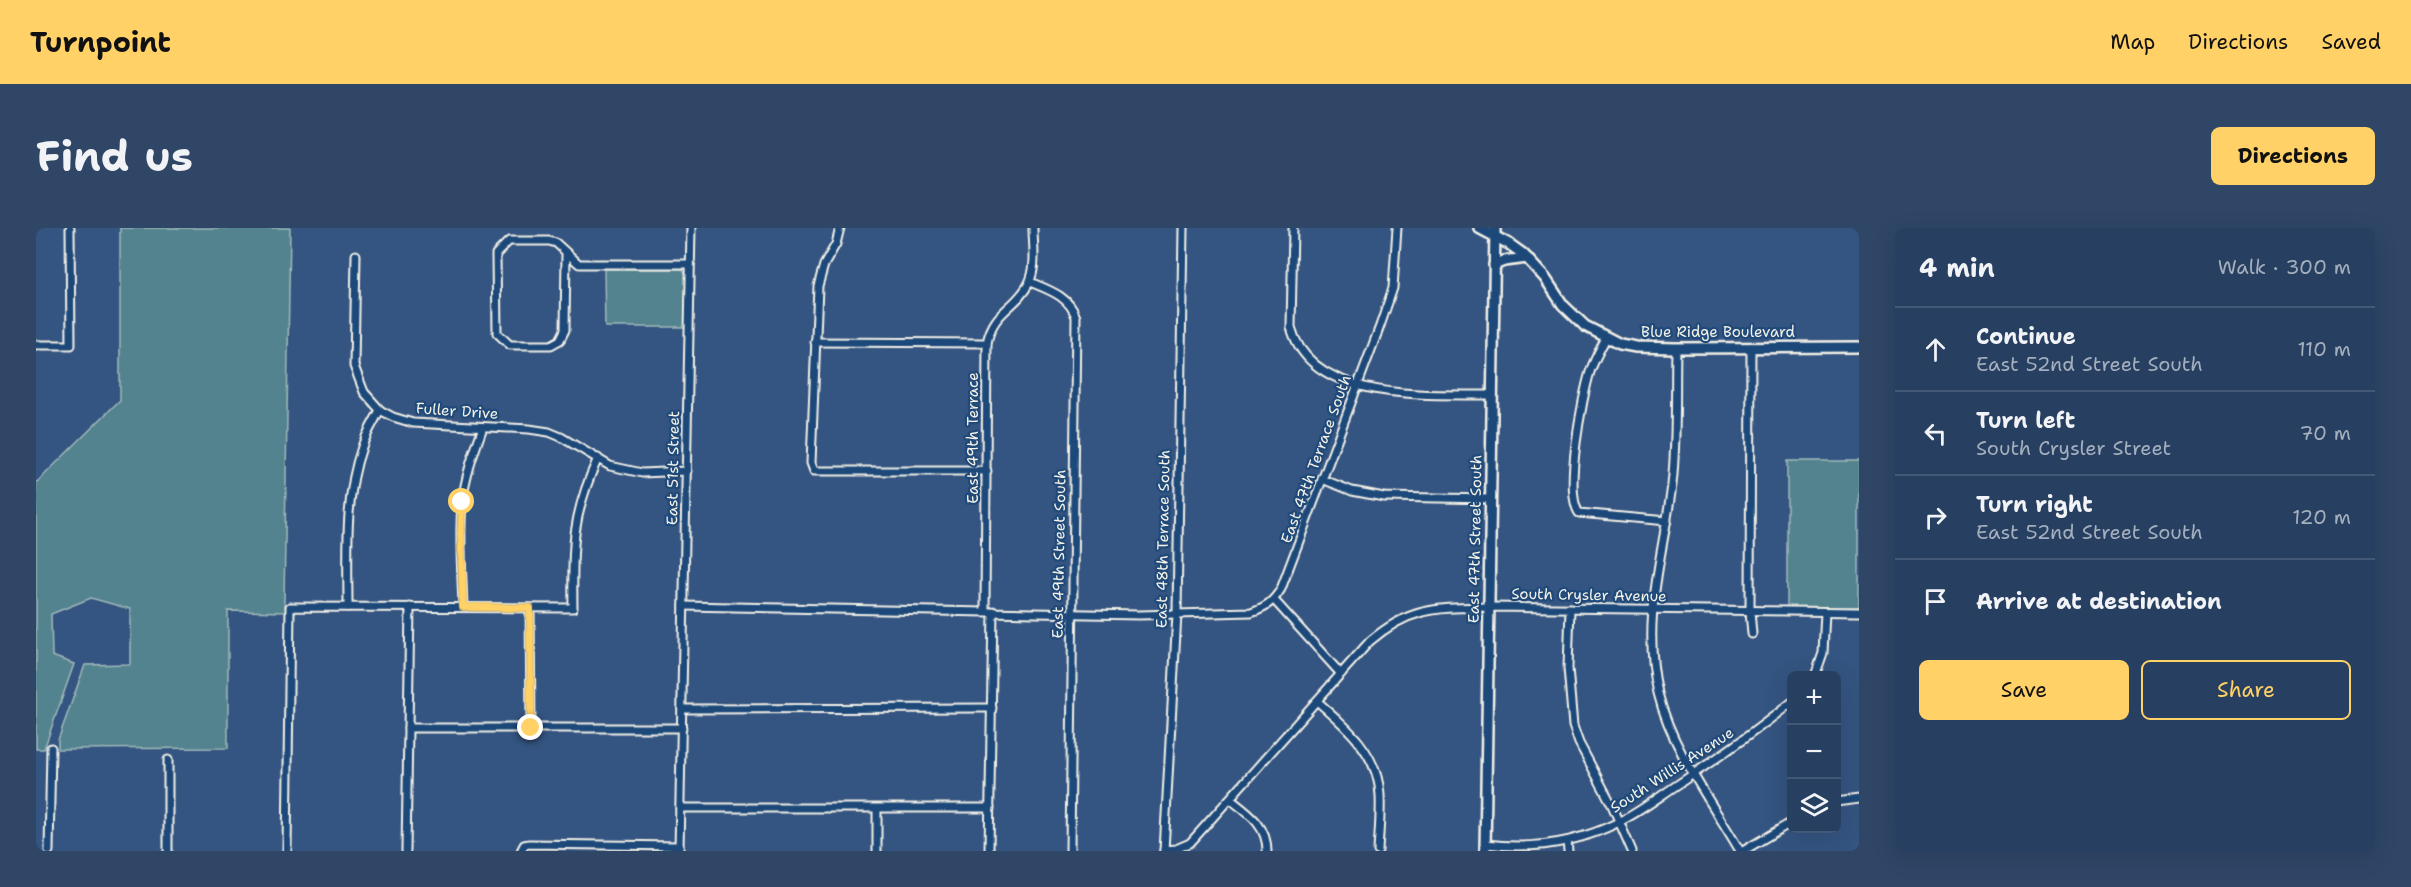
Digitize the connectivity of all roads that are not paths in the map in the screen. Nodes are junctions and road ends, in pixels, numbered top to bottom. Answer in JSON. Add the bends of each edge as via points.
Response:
{"nodes":[{"id":1,"x":70,"y":228,"type":"edge"},
{"id":2,"x":690,"y":228,"type":"edge"},
{"id":3,"x":840,"y":228,"type":"edge"},
{"id":4,"x":1033,"y":228,"type":"edge"},
{"id":5,"x":1183,"y":228,"type":"edge"},
{"id":6,"x":1293,"y":228,"type":"edge"},
{"id":7,"x":1397,"y":228,"type":"edge"},
{"id":8,"x":1479,"y":228,"type":"edge"},
{"id":9,"x":1495,"y":232,"type":"edge"},
{"id":10,"x":566,"y":254,"type":"junction"},
{"id":11,"x":356,"y":255,"type":"dead end"},
{"id":12,"x":1527,"y":258,"type":"junction"},
{"id":13,"x":690,"y":264,"type":"junction"},
{"id":14,"x":1494,"y":265,"type":"junction"},
{"id":15,"x":1030,"y":282,"type":"junction"},
{"id":16,"x":1606,"y":338,"type":"junction"},
{"id":17,"x":815,"y":342,"type":"junction"},
{"id":18,"x":987,"y":343,"type":"junction"},
{"id":19,"x":36,"y":345,"type":"edge"},
{"id":20,"x":1752,"y":347,"type":"junction"},
{"id":21,"x":1859,"y":347,"type":"edge"},
{"id":22,"x":1676,"y":348,"type":"junction"},
{"id":23,"x":1358,"y":385,"type":"junction"},
{"id":24,"x":1492,"y":395,"type":"junction"},
{"id":25,"x":380,"y":410,"type":"junction"},
{"id":26,"x":483,"y":427,"type":"junction"},
{"id":27,"x":598,"y":458,"type":"junction"},
{"id":28,"x":687,"y":471,"type":"junction"},
{"id":29,"x":987,"y":471,"type":"junction"},
{"id":30,"x":1322,"y":479,"type":"junction"},
{"id":31,"x":1491,"y":499,"type":"junction"},
{"id":32,"x":1667,"y":520,"type":"junction"},
{"id":33,"x":1274,"y":600,"type":"junction"},
{"id":34,"x":684,"y":606,"type":"junction"},
{"id":35,"x":348,"y":607,"type":"junction"},
{"id":36,"x":410,"y":607,"type":"junction"},
{"id":37,"x":463,"y":607,"type":"junction"},
{"id":38,"x":1489,"y":607,"type":"junction"},
{"id":39,"x":530,"y":608,"type":"junction"},
{"id":40,"x":1570,"y":608,"type":"junction"},
{"id":41,"x":1653,"y":609,"type":"junction"},
{"id":42,"x":985,"y":611,"type":"junction"},
{"id":43,"x":993,"y":611,"type":"junction"},
{"id":44,"x":1750,"y":611,"type":"junction"},
{"id":45,"x":1825,"y":612,"type":"junction"},
{"id":46,"x":1859,"y":612,"type":"edge"},
{"id":47,"x":1072,"y":613,"type":"junction"},
{"id":48,"x":1177,"y":614,"type":"junction"},
{"id":49,"x":1752,"y":634,"type":"dead end"},
{"id":50,"x":1816,"y":671,"type":"edge"},
{"id":51,"x":1341,"y":674,"type":"junction"},
{"id":52,"x":1317,"y":701,"type":"junction"},
{"id":53,"x":1787,"y":705,"type":"edge"},
{"id":54,"x":992,"y":708,"type":"junction"},
{"id":55,"x":682,"y":709,"type":"junction"},
{"id":56,"x":408,"y":728,"type":"junction"},
{"id":57,"x":531,"y":728,"type":"junction"},
{"id":58,"x":682,"y":728,"type":"junction"},
{"id":59,"x":51,"y":748,"type":"dead end"},
{"id":60,"x":168,"y":760,"type":"dead end"},
{"id":61,"x":1694,"y":773,"type":"junction"},
{"id":62,"x":1230,"y":799,"type":"junction"},
{"id":63,"x":1859,"y":799,"type":"edge"},
{"id":64,"x":1841,"y":801,"type":"edge"},
{"id":65,"x":680,"y":808,"type":"junction"},
{"id":66,"x":990,"y":808,"type":"junction"},
{"id":67,"x":877,"y":809,"type":"junction"},
{"id":68,"x":1620,"y":822,"type":"junction"},
{"id":69,"x":1787,"y":824,"type":"edge"},
{"id":70,"x":1567,"y":841,"type":"junction"},
{"id":71,"x":1486,"y":847,"type":"edge"},
{"id":72,"x":522,"y":848,"type":"edge"},
{"id":73,"x":679,"y":849,"type":"edge"},
{"id":74,"x":1164,"y":850,"type":"edge"},
{"id":75,"x":49,"y":851,"type":"edge"},
{"id":76,"x":168,"y":851,"type":"edge"},
{"id":77,"x":287,"y":851,"type":"edge"},
{"id":78,"x":406,"y":851,"type":"edge"},
{"id":79,"x":877,"y":851,"type":"edge"},
{"id":80,"x":989,"y":851,"type":"edge"},
{"id":81,"x":1070,"y":851,"type":"edge"},
{"id":82,"x":1267,"y":851,"type":"edge"},
{"id":83,"x":1378,"y":851,"type":"edge"},
{"id":84,"x":1568,"y":851,"type":"edge"},
{"id":85,"x":1632,"y":851,"type":"edge"},
{"id":86,"x":1742,"y":851,"type":"edge"}],
"edges":[{"from":1,"to":19,"type":"street","via":[[71,345]]},
{"from":2,"to":13,"type":"street","name":"East 51st Street"},
{"from":3,"to":17,"type":"street","via":[[818,286]]},
{"from":4,"to":15,"type":"street"},
{"from":5,"to":48,"type":"street","name":"East 48th Terrace South"},
{"from":6,"to":23,"type":"street","via":[[1294,339],[1315,366]]},
{"from":7,"to":23,"type":"street","name":"East 47th Terrace South","via":[[1393,288]]},
{"from":8,"to":9,"type":"main road","name":"Blue Ridge Boulevard"},
{"from":9,"to":12,"type":"main road","name":"Blue Ridge Boulevard"},
{"from":9,"to":14,"type":"main road","name":"East 47th Street South"},
{"from":10,"to":10,"type":"street","via":[[549,241],[509,241],[496,254],[497,333],[510,345],[551,345],[560,340],[565,330]]},
{"from":10,"to":13,"type":"street","via":[[579,264]]},
{"from":11,"to":25,"type":"street","name":"Fuller Drive","via":[[354,366],[364,392]]},
{"from":12,"to":14,"type":"main road"},
{"from":12,"to":16,"type":"main road","name":"Blue Ridge Boulevard","via":[[1570,314]]},
{"from":13,"to":28,"type":"street","name":"East 51st Street"},
{"from":14,"to":24,"type":"main road","name":"East 47th Street South"},
{"from":15,"to":18,"type":"street","name":"East 49th Terrace","via":[[994,321]]},
{"from":15,"to":47,"type":"street","name":"East 49th Street South","via":[[1065,299],[1076,317]]},
{"from":16,"to":22,"type":"main road","name":"Blue Ridge Boulevard","via":[[1636,347]]},
{"from":16,"to":32,"type":"street","via":[[1590,370],[1579,414],[1575,506],[1580,513]]},
{"from":17,"to":18,"type":"street"},
{"from":17,"to":29,"type":"street","via":[[814,471]]},
{"from":18,"to":29,"type":"street","name":"East 49th Terrace"},
{"from":20,"to":21,"type":"main road","name":"Blue Ridge Boulevard"},
{"from":20,"to":22,"type":"main road","name":"Blue Ridge Boulevard"},
{"from":20,"to":44,"type":"street"},
{"from":22,"to":32,"type":"street"},
{"from":23,"to":24,"type":"street","via":[[1390,393]]},
{"from":23,"to":30,"type":"street","name":"East 47th Terrace South"},
{"from":24,"to":31,"type":"main road","name":"East 47th Street South"},
{"from":25,"to":26,"type":"street","name":"Fuller Drive","via":[[413,423]]},
{"from":25,"to":35,"type":"street","via":[[362,445],[352,486]]},
{"from":26,"to":27,"type":"street","name":"Fuller Drive","via":[[549,432]]},
{"from":26,"to":37,"type":"street","via":[[462,502]]},
{"from":27,"to":28,"type":"street","name":"Fuller Drive","via":[[610,466],[631,471]]},
{"from":27,"to":39,"type":"street","via":[[575,523],[573,608]]},
{"from":28,"to":34,"type":"street","name":"East 51st Street"},
{"from":29,"to":42,"type":"street","name":"East 49th Terrace"},
{"from":30,"to":31,"type":"street","via":[[1352,491],[1383,497]]},
{"from":30,"to":33,"type":"street","name":"East 47th Terrace South"},
{"from":31,"to":38,"type":"main road","name":"East 47th Street South"},
{"from":32,"to":41,"type":"street"},
{"from":33,"to":48,"type":"street","via":[[1251,612]]},
{"from":33,"to":51,"type":"street"},
{"from":34,"to":42,"type":"street"},
{"from":34,"to":55,"type":"street","name":"East 51st Street"},
{"from":35,"to":36,"type":"street"},
{"from":35,"to":77,"type":"street","via":[[291,607]]},
{"from":36,"to":37,"type":"street"},
{"from":36,"to":56,"type":"street"},
{"from":37,"to":39,"type":"street"},
{"from":38,"to":40,"type":"street","name":"South Crysler Avenue"},
{"from":38,"to":51,"type":"street","name":"South Crysler Avenue","via":[[1435,608],[1396,621],[1370,641]]},
{"from":38,"to":71,"type":"main road","name":"East 47th Street South"},
{"from":39,"to":57,"type":"street"},
{"from":40,"to":41,"type":"street","name":"South Crysler Avenue"},
{"from":40,"to":68,"type":"street","via":[[1568,668],[1573,726]]},
{"from":41,"to":44,"type":"street","name":"South Crysler Avenue"},
{"from":41,"to":61,"type":"street","via":[[1652,651],[1658,692],[1673,734]]},
{"from":42,"to":43,"type":"street"},
{"from":43,"to":47,"type":"street"},
{"from":43,"to":54,"type":"street"},
{"from":44,"to":45,"type":"street","name":"South Crysler Avenue"},
{"from":44,"to":49,"type":"street"},
{"from":45,"to":46,"type":"street","name":"South Crysler Avenue"},
{"from":45,"to":50,"type":"street","via":[[1823,653]]},
{"from":47,"to":48,"type":"street"},
{"from":47,"to":81,"type":"street","name":"East 49th Street South"},
{"from":48,"to":74,"type":"street","name":"East 48th Terrace South"},
{"from":51,"to":52,"type":"street","name":"South Crysler Avenue"},
{"from":52,"to":62,"type":"street","name":"South Crysler Avenue"},
{"from":52,"to":83,"type":"street","via":[[1347,726],[1372,765],[1380,795]]},
{"from":53,"to":61,"type":"street","name":"South Willis Avenue"},
{"from":54,"to":55,"type":"street"},
{"from":54,"to":66,"type":"street"},
{"from":55,"to":58,"type":"street","name":"East 51st Street"},
{"from":56,"to":57,"type":"street"},
{"from":56,"to":78,"type":"street"},
{"from":57,"to":58,"type":"street"},
{"from":58,"to":65,"type":"street"},
{"from":59,"to":75,"type":"street"},
{"from":60,"to":76,"type":"street"},
{"from":61,"to":68,"type":"street","name":"South Willis Avenue"},
{"from":61,"to":86,"type":"street"},
{"from":62,"to":74,"type":"street","name":"South Crysler Avenue","via":[[1190,843]]},
{"from":62,"to":82,"type":"street","via":[[1254,817]]},
{"from":63,"to":64,"type":"street"},
{"from":65,"to":67,"type":"street"},
{"from":65,"to":73,"type":"street"},
{"from":66,"to":67,"type":"street"},
{"from":66,"to":80,"type":"street"},
{"from":67,"to":79,"type":"street"},
{"from":68,"to":70,"type":"street","name":"South Willis Avenue"},
{"from":68,"to":85,"type":"street"},
{"from":69,"to":86,"type":"street"},
{"from":70,"to":71,"type":"street","name":"South Willis Avenue"},
{"from":70,"to":84,"type":"street"},
{"from":72,"to":73,"type":"street"}]}
